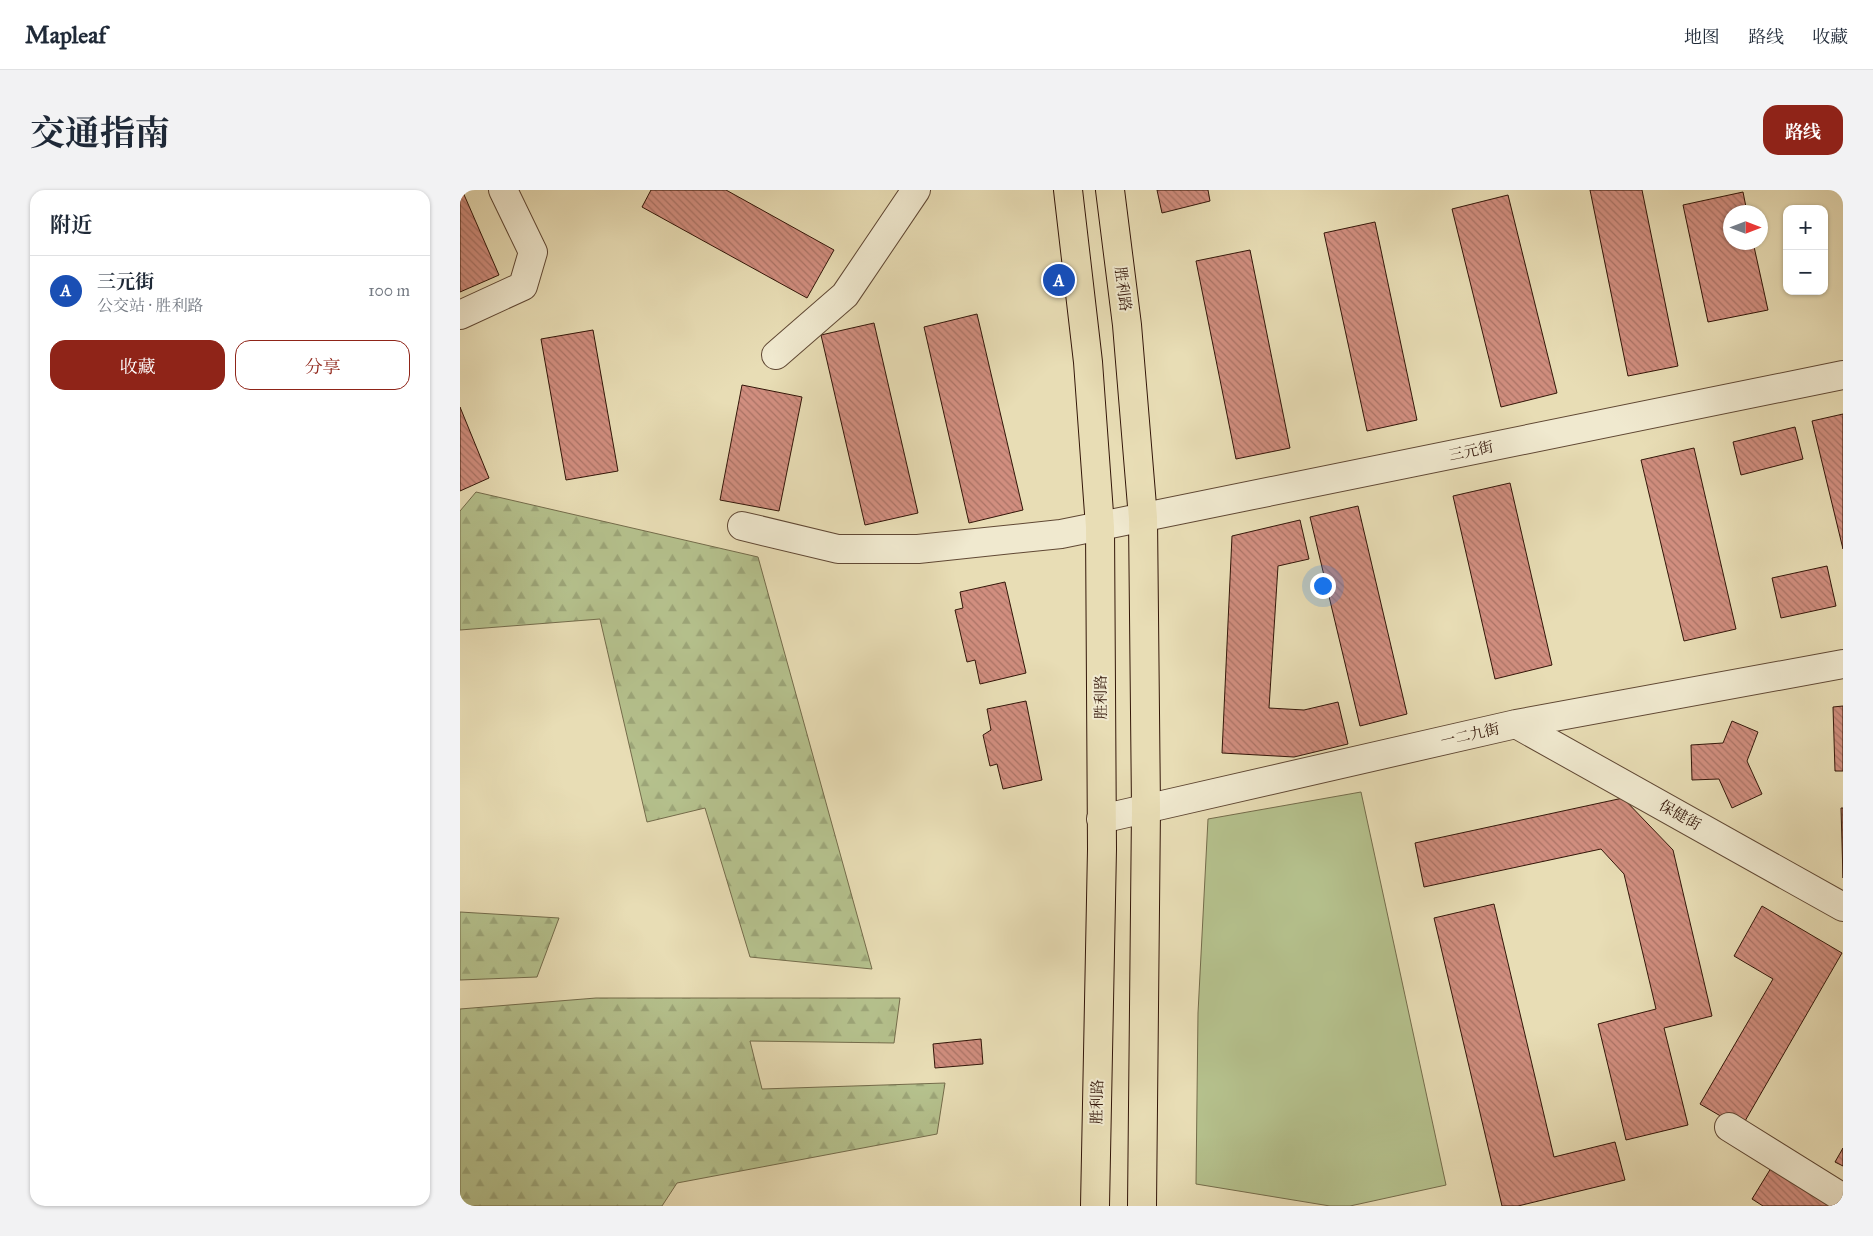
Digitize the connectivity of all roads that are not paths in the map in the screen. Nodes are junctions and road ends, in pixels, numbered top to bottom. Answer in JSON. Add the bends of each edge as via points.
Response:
{"nodes":[{"id":1,"x":503,"y":190,"type":"edge"},
{"id":2,"x":916,"y":190,"type":"edge"},
{"id":3,"x":1068,"y":190,"type":"edge"},
{"id":4,"x":1110,"y":190,"type":"edge"},
{"id":5,"x":460,"y":315,"type":"edge"},
{"id":6,"x":776,"y":355,"type":"dead end"},
{"id":7,"x":1843,"y":374,"type":"edge"},
{"id":8,"x":1143,"y":518,"type":"junction"},
{"id":9,"x":742,"y":526,"type":"dead end"},
{"id":10,"x":1100,"y":527,"type":"junction"},
{"id":11,"x":1843,"y":664,"type":"edge"},
{"id":12,"x":1516,"y":724,"type":"junction"},
{"id":13,"x":1146,"y":809,"type":"junction"},
{"id":14,"x":1101,"y":819,"type":"junction"},
{"id":15,"x":1843,"y":907,"type":"edge"},
{"id":16,"x":1729,"y":1127,"type":"dead end"},
{"id":17,"x":1843,"y":1198,"type":"edge"},
{"id":18,"x":1095,"y":1206,"type":"edge"},
{"id":19,"x":1142,"y":1206,"type":"edge"}],
"edges":[{"from":1,"to":5,"type":"street","via":[[533,252],[522,286]]},
{"from":2,"to":6,"type":"street","via":[[845,296]]},
{"from":3,"to":10,"type":"main road","name":"胜利路","via":[[1088,362]]},
{"from":4,"to":8,"type":"main road","name":"胜利路","via":[[1128,325]]},
{"from":7,"to":8,"type":"street","name":"三元街"},
{"from":8,"to":10,"type":"street","name":"三元街"},
{"from":8,"to":13,"type":"main road","name":"胜利路"},
{"from":9,"to":10,"type":"street","name":"三元街","via":[[838,549],[918,549]]},
{"from":10,"to":14,"type":"main road","name":"胜利路"},
{"from":11,"to":12,"type":"street","name":"一二九街"},
{"from":12,"to":13,"type":"street","name":"一二九街"},
{"from":12,"to":15,"type":"street","name":"保健街"},
{"from":13,"to":14,"type":"street","name":"一二九街"},
{"from":13,"to":19,"type":"main road","name":"胜利路"},
{"from":14,"to":18,"type":"main road","name":"胜利路"},
{"from":16,"to":17,"type":"street"}]}
